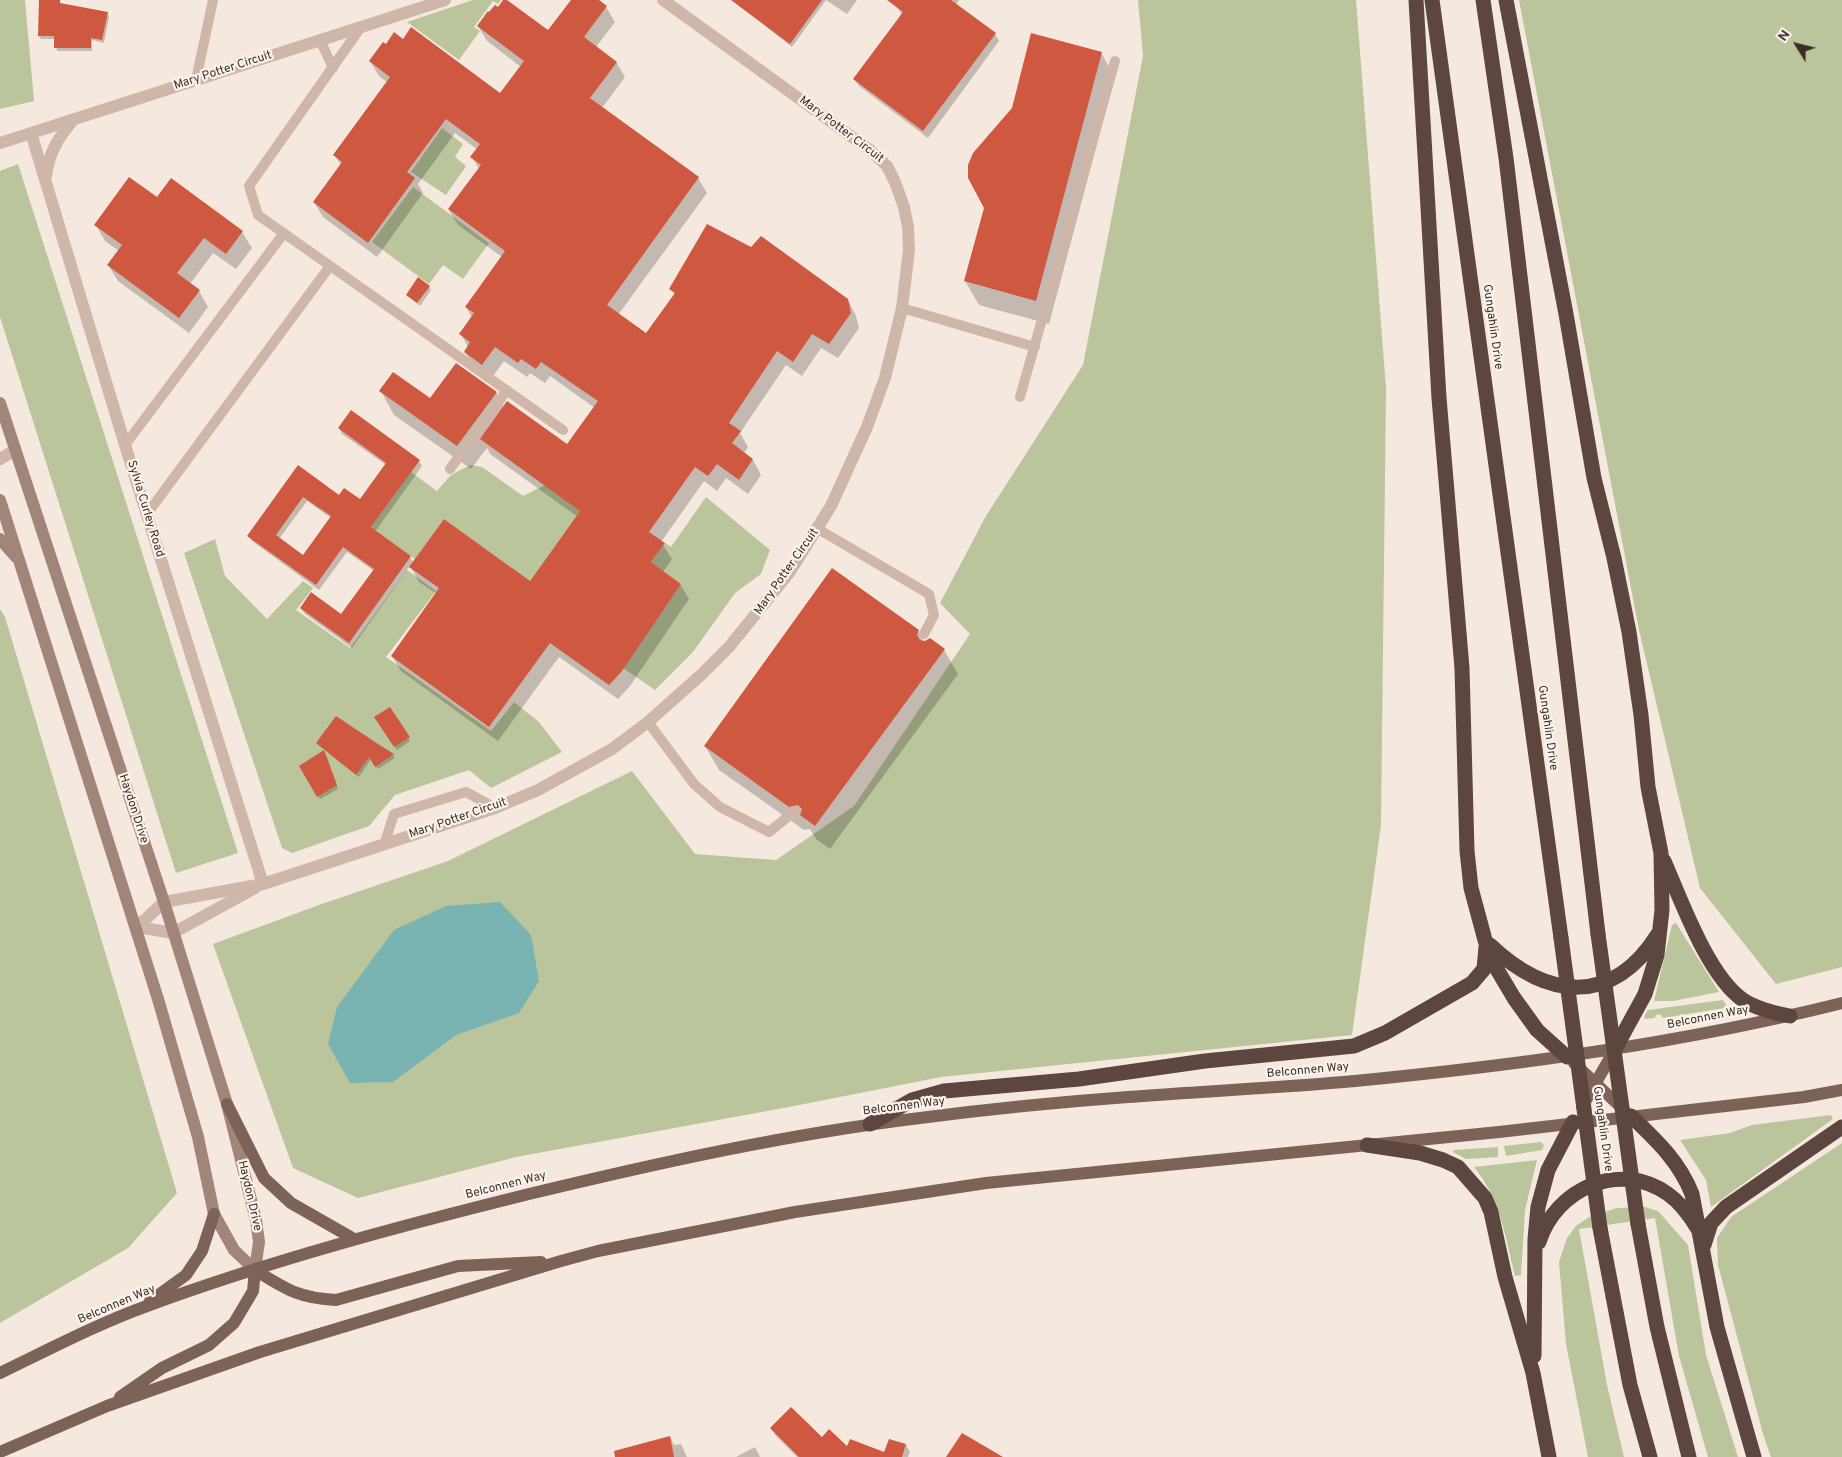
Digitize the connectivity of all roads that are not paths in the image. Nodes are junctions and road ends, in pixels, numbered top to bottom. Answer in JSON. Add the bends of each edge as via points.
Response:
{"nodes":[{"id":1,"x":213,"y":0,"type":"edge"},
{"id":2,"x":445,"y":0,"type":"edge"},
{"id":3,"x":663,"y":0,"type":"edge"},
{"id":4,"x":1416,"y":0,"type":"edge"},
{"id":5,"x":1432,"y":0,"type":"edge"},
{"id":6,"x":1484,"y":0,"type":"edge"},
{"id":7,"x":1506,"y":0,"type":"edge"},
{"id":8,"x":361,"y":27,"type":"junction"},
{"id":9,"x":320,"y":40,"type":"junction"},
{"id":10,"x":1115,"y":61,"type":"dead end"},
{"id":11,"x":332,"y":68,"type":"junction"},
{"id":12,"x":196,"y":80,"type":"junction"},
{"id":13,"x":74,"y":119,"type":"junction"},
{"id":14,"x":31,"y":133,"type":"junction"},
{"id":15,"x":0,"y":143,"type":"edge"},
{"id":16,"x":46,"y":180,"type":"junction"},
{"id":17,"x":284,"y":233,"type":"junction"},
{"id":18,"x":330,"y":266,"type":"junction"},
{"id":19,"x":902,"y":308,"type":"junction"},
{"id":20,"x":1035,"y":347,"type":"junction"},
{"id":21,"x":507,"y":390,"type":"junction"},
{"id":22,"x":1020,"y":397,"type":"dead end"},
{"id":23,"x":0,"y":404,"type":"edge"},
{"id":24,"x":563,"y":430,"type":"dead end"},
{"id":25,"x":125,"y":445,"type":"junction"},
{"id":26,"x":15,"y":450,"type":"junction"},
{"id":27,"x":0,"y":451,"type":"edge"},
{"id":28,"x":0,"y":459,"type":"edge"},
{"id":29,"x":450,"y":469,"type":"dead end"},
{"id":30,"x":0,"y":500,"type":"edge"},
{"id":31,"x":147,"y":514,"type":"junction"},
{"id":32,"x":818,"y":529,"type":"junction"},
{"id":33,"x":0,"y":539,"type":"edge"},
{"id":34,"x":20,"y":563,"type":"junction"},
{"id":35,"x":924,"y":634,"type":"dead end"},
{"id":36,"x":648,"y":722,"type":"junction"},
{"id":37,"x":495,"y":808,"type":"junction"},
{"id":38,"x":795,"y":811,"type":"dead end"},
{"id":39,"x":384,"y":845,"type":"junction"},
{"id":40,"x":1661,"y":852,"type":"junction"},
{"id":41,"x":263,"y":884,"type":"junction"},
{"id":42,"x":164,"y":902,"type":"junction"},
{"id":43,"x":137,"y":927,"type":"junction"},
{"id":44,"x":1660,"y":931,"type":"junction"},
{"id":45,"x":173,"y":933,"type":"junction"},
{"id":46,"x":1485,"y":940,"type":"junction"},
{"id":47,"x":1842,"y":1003,"type":"edge"},
{"id":48,"x":1790,"y":1016,"type":"junction"},
{"id":49,"x":1615,"y":1049,"type":"junction"},
{"id":50,"x":1567,"y":1057,"type":"junction"},
{"id":51,"x":1596,"y":1083,"type":"junction"},
{"id":52,"x":1842,"y":1090,"type":"edge"},
{"id":53,"x":227,"y":1104,"type":"junction"},
{"id":54,"x":1631,"y":1116,"type":"junction"},
{"id":55,"x":1573,"y":1122,"type":"junction"},
{"id":56,"x":870,"y":1124,"type":"junction"},
{"id":57,"x":1842,"y":1128,"type":"edge"},
{"id":58,"x":1367,"y":1145,"type":"junction"},
{"id":59,"x":214,"y":1214,"type":"junction"},
{"id":60,"x":1701,"y":1233,"type":"junction"},
{"id":61,"x":354,"y":1239,"type":"junction"},
{"id":62,"x":1704,"y":1248,"type":"junction"},
{"id":63,"x":561,"y":1261,"type":"junction"},
{"id":64,"x":1535,"y":1268,"type":"junction"},
{"id":65,"x":255,"y":1270,"type":"junction"},
{"id":66,"x":142,"y":1307,"type":"junction"},
{"id":67,"x":0,"y":1373,"type":"edge"},
{"id":68,"x":1533,"y":1373,"type":"junction"},
{"id":69,"x":107,"y":1406,"type":"junction"},
{"id":70,"x":0,"y":1452,"type":"edge"},
{"id":71,"x":1549,"y":1457,"type":"edge"},
{"id":72,"x":1650,"y":1457,"type":"edge"},
{"id":73,"x":1689,"y":1457,"type":"edge"},
{"id":74,"x":1754,"y":1457,"type":"edge"}],
"edges":[{"from":1,"to":12,"type":"lane"},
{"from":2,"to":8,"type":"street","name":"Mary Potter Circuit"},
{"from":3,"to":19,"type":"street","name":"Mary Potter Circuit","via":[[887,166],[904,207],[908,227],[909,250]]},
{"from":4,"to":46,"type":"highway","via":[[1438,398],[1462,668],[1467,851],[1472,894]]},
{"from":5,"to":72,"type":"highway","name":"Gungahlin Drive","bridge":true,"via":[[1600,1228],[1630,1385]]},
{"from":6,"to":73,"type":"highway","name":"Gungahlin Drive","bridge":true,"via":[[1506,158],[1598,934],[1638,1224],[1657,1327]]},
{"from":7,"to":40,"type":"highway","via":[[1598,498],[1629,632],[1648,787]]},
{"from":8,"to":9,"type":"street","name":"Mary Potter Circuit"},
{"from":8,"to":11,"type":"lane"},
{"from":9,"to":11,"type":"lane"},
{"from":9,"to":12,"type":"street","name":"Mary Potter Circuit"},
{"from":10,"to":20,"type":"lane"},
{"from":11,"to":17,"type":"lane","via":[[250,186],[258,215]]},
{"from":12,"to":13,"type":"street","name":"Mary Potter Circuit"},
{"from":13,"to":14,"type":"street","name":"Mary Potter Circuit"},
{"from":13,"to":16,"type":"street","via":[[55,144]]},
{"from":14,"to":15,"type":"street","name":"Mary Potter Circuit"},
{"from":14,"to":16,"type":"street","name":"Sylvia Curley Road"},
{"from":16,"to":25,"type":"street","name":"Sylvia Curley Road"},
{"from":17,"to":18,"type":"lane"},
{"from":17,"to":25,"type":"lane"},
{"from":18,"to":21,"type":"lane"},
{"from":18,"to":31,"type":"lane"},
{"from":19,"to":20,"type":"lane"},
{"from":19,"to":32,"type":"street","name":"Mary Potter Circuit","via":[[885,378],[867,427],[841,487]]},
{"from":20,"to":22,"type":"lane"},
{"from":21,"to":24,"type":"lane"},
{"from":21,"to":29,"type":"lane"},
{"from":23,"to":26,"type":"main road","name":"Haydon Drive"},
{"from":25,"to":31,"type":"street","name":"Sylvia Curley Road"},
{"from":26,"to":27,"type":"street"},
{"from":26,"to":28,"type":"street"},
{"from":26,"to":42,"type":"main road","name":"Haydon Drive"},
{"from":30,"to":34,"type":"main road"},
{"from":31,"to":41,"type":"street","name":"Sylvia Curley Road"},
{"from":32,"to":35,"type":"lane","via":[[929,594],[934,615]]},
{"from":32,"to":36,"type":"street","name":"Mary Potter Circuit","via":[[789,573],[746,627],[702,674]]},
{"from":33,"to":34,"type":"main road"},
{"from":34,"to":43,"type":"main road"},
{"from":36,"to":37,"type":"street","name":"Mary Potter Circuit","via":[[612,749],[580,767]]},
{"from":36,"to":38,"type":"lane","via":[[694,784],[720,807],[769,832]]},
{"from":37,"to":39,"type":"street","name":"Mary Potter Circuit"},
{"from":37,"to":39,"type":"lane","via":[[466,792],[394,814]]},
{"from":39,"to":41,"type":"street","name":"Mary Potter Circuit"},
{"from":40,"to":44,"type":"highway"},
{"from":40,"to":48,"type":"highway","via":[[1698,936],[1727,984],[1738,996],[1756,1006]]},
{"from":41,"to":42,"type":"street","name":"Mary Potter Circuit"},
{"from":41,"to":45,"type":"street","name":"Mary Potter Circuit"},
{"from":42,"to":43,"type":"street"},
{"from":42,"to":45,"type":"main road","name":"Haydon Drive"},
{"from":43,"to":45,"type":"street"},
{"from":43,"to":59,"type":"main road","via":[[198,1137]]},
{"from":44,"to":46,"type":"highway","via":[[1642,956],[1623,973],[1603,983],[1578,987],[1536,979],[1505,959]]},
{"from":44,"to":49,"type":"highway","via":[[1646,994]]},
{"from":45,"to":53,"type":"main road","name":"Haydon Drive"},
{"from":46,"to":50,"type":"highway","via":[[1498,972],[1525,1014],[1542,1035]]},
{"from":46,"to":56,"type":"highway","via":[[1486,964],[1472,983],[1385,1033],[1354,1046],[1205,1061],[1114,1075],[944,1091],[912,1100]]},
{"from":47,"to":48,"type":"main road","name":"Belconnen Way"},
{"from":48,"to":49,"type":"main road","name":"Belconnen Way"},
{"from":49,"to":50,"type":"main road","name":"Belconnen Way"},
{"from":49,"to":51,"type":"main road"},
{"from":50,"to":51,"type":"main road"},
{"from":50,"to":56,"type":"main road","name":"Belconnen Way","via":[[1353,1081],[1131,1096]]},
{"from":51,"to":54,"type":"main road"},
{"from":51,"to":55,"type":"main road"},
{"from":52,"to":54,"type":"main road"},
{"from":53,"to":61,"type":"main road","via":[[264,1178],[291,1203]]},
{"from":53,"to":65,"type":"main road","name":"Haydon Drive","via":[[256,1220],[259,1242]]},
{"from":54,"to":55,"type":"main road"},
{"from":54,"to":60,"type":"highway","via":[[1665,1148],[1685,1177],[1695,1202]]},
{"from":55,"to":58,"type":"main road"},
{"from":55,"to":64,"type":"highway","via":[[1544,1181],[1536,1223]]},
{"from":56,"to":61,"type":"main road","name":"Belconnen Way","via":[[699,1154]]},
{"from":57,"to":62,"type":"highway","via":[[1726,1207],[1711,1223]]},
{"from":58,"to":63,"type":"main road","via":[[986,1183],[795,1212]]},
{"from":58,"to":68,"type":"highway","via":[[1436,1157],[1458,1167],[1481,1192],[1490,1212]]},
{"from":59,"to":65,"type":"main road","via":[[234,1250]]},
{"from":59,"to":66,"type":"main road","via":[[202,1251],[186,1275]]},
{"from":60,"to":62,"type":"highway"},
{"from":60,"to":64,"type":"highway","via":[[1683,1208],[1662,1191],[1637,1182],[1607,1181],[1585,1188],[1556,1208],[1542,1233]]},
{"from":61,"to":65,"type":"main road","name":"Belconnen Way"},
{"from":62,"to":74,"type":"highway","via":[[1717,1327]]},
{"from":63,"to":65,"type":"main road","via":[[458,1266],[336,1300],[295,1294]]},
{"from":63,"to":69,"type":"main road","via":[[260,1352]]},
{"from":64,"to":68,"type":"highway"},
{"from":65,"to":66,"type":"main road","name":"Belconnen Way"},
{"from":65,"to":69,"type":"main road","via":[[253,1291],[243,1311],[228,1329],[210,1345],[162,1368]]},
{"from":66,"to":67,"type":"main road","name":"Belconnen Way"},
{"from":68,"to":71,"type":"highway"},
{"from":69,"to":70,"type":"main road"}]}
